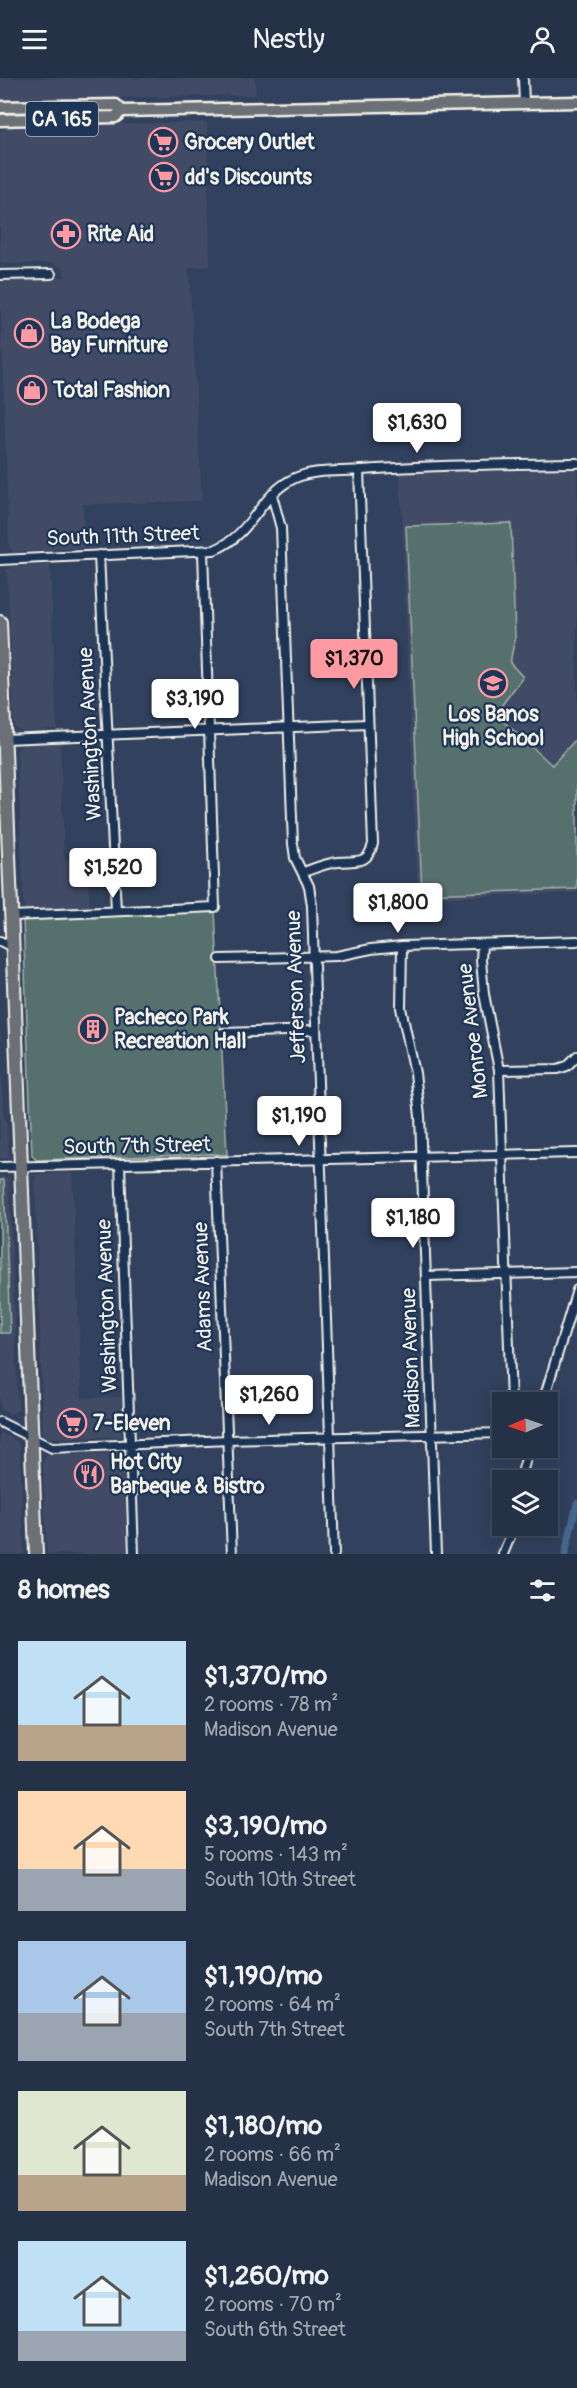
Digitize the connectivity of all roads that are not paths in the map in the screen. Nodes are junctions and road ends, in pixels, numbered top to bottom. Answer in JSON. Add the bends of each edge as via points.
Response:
{"nodes":[{"id":1,"x":523,"y":78,"type":"edge"},
{"id":2,"x":577,"y":102,"type":"edge"},
{"id":3,"x":524,"y":104,"type":"junction"},
{"id":4,"x":0,"y":107,"type":"edge"},
{"id":5,"x":122,"y":111,"type":"junction"},
{"id":6,"x":0,"y":120,"type":"edge"},
{"id":7,"x":51,"y":274,"type":"dead end"},
{"id":8,"x":0,"y":275,"type":"edge"},
{"id":9,"x":577,"y":463,"type":"edge"},
{"id":10,"x":359,"y":470,"type":"junction"},
{"id":11,"x":272,"y":495,"type":"junction"},
{"id":12,"x":203,"y":552,"type":"junction"},
{"id":13,"x":99,"y":555,"type":"junction"},
{"id":14,"x":0,"y":560,"type":"edge"},
{"id":15,"x":0,"y":622,"type":"edge"},
{"id":16,"x":2,"y":697,"type":"edge"},
{"id":17,"x":368,"y":724,"type":"junction"},
{"id":18,"x":288,"y":727,"type":"junction"},
{"id":19,"x":208,"y":730,"type":"junction"},
{"id":20,"x":109,"y":734,"type":"junction"},
{"id":21,"x":5,"y":739,"type":"junction"},
{"id":22,"x":304,"y":872,"type":"junction"},
{"id":23,"x":116,"y":911,"type":"junction"},
{"id":24,"x":12,"y":916,"type":"junction"},
{"id":25,"x":0,"y":941,"type":"edge"},
{"id":26,"x":577,"y":941,"type":"edge"},
{"id":27,"x":482,"y":944,"type":"junction"},
{"id":28,"x":402,"y":946,"type":"junction"},
{"id":29,"x":14,"y":948,"type":"junction"},
{"id":30,"x":314,"y":957,"type":"junction"},
{"id":31,"x":220,"y":959,"type":"dead end"},
{"id":32,"x":316,"y":1030,"type":"junction"},
{"id":33,"x":223,"y":1033,"type":"dead end"},
{"id":34,"x":577,"y":1056,"type":"edge"},
{"id":35,"x":499,"y":1070,"type":"junction"},
{"id":36,"x":577,"y":1153,"type":"edge"},
{"id":37,"x":501,"y":1156,"type":"junction"},
{"id":38,"x":421,"y":1157,"type":"junction"},
{"id":39,"x":320,"y":1160,"type":"junction"},
{"id":40,"x":216,"y":1161,"type":"junction"},
{"id":41,"x":120,"y":1164,"type":"junction"},
{"id":42,"x":22,"y":1166,"type":"junction"},
{"id":43,"x":0,"y":1167,"type":"edge"},
{"id":44,"x":577,"y":1272,"type":"edge"},
{"id":45,"x":507,"y":1275,"type":"junction"},
{"id":46,"x":427,"y":1276,"type":"junction"},
{"id":47,"x":577,"y":1290,"type":"edge"},
{"id":48,"x":511,"y":1392,"type":"edge"},
{"id":49,"x":546,"y":1392,"type":"edge"},
{"id":50,"x":0,"y":1422,"type":"edge"},
{"id":51,"x":492,"y":1433,"type":"edge"},
{"id":52,"x":432,"y":1435,"type":"junction"},
{"id":53,"x":330,"y":1437,"type":"junction"},
{"id":54,"x":32,"y":1439,"type":"junction"},
{"id":55,"x":228,"y":1440,"type":"junction"},
{"id":56,"x":130,"y":1445,"type":"junction"},
{"id":57,"x":510,"y":1536,"type":"edge"},
{"id":58,"x":36,"y":1554,"type":"edge"},
{"id":59,"x":134,"y":1554,"type":"edge"},
{"id":60,"x":232,"y":1554,"type":"edge"},
{"id":61,"x":334,"y":1554,"type":"edge"},
{"id":62,"x":436,"y":1554,"type":"edge"},
{"id":63,"x":503,"y":1554,"type":"edge"}],
"edges":[{"from":1,"to":3,"type":"street"},
{"from":2,"to":3,"type":"main road","number":"CA 165"},
{"from":3,"to":5,"type":"main road","number":"CA 165"},
{"from":4,"to":5,"type":"main road","number":"CA 165","via":[[116,105]]},
{"from":5,"to":6,"type":"main road","number":"CA 165","via":[[115,117]]},
{"from":7,"to":8,"type":"street"},
{"from":9,"to":10,"type":"street","name":"South 11th Street"},
{"from":10,"to":11,"type":"street","name":"South 11th Street","via":[[303,475]]},
{"from":10,"to":17,"type":"street"},
{"from":11,"to":12,"type":"street","name":"South 11th Street","via":[[237,538]]},
{"from":11,"to":18,"type":"street","name":"Jefferson Avenue","via":[[281,528]]},
{"from":12,"to":13,"type":"street","name":"South 11th Street"},
{"from":12,"to":19,"type":"street"},
{"from":13,"to":14,"type":"street","name":"South 11th Street"},
{"from":13,"to":20,"type":"street","name":"Washington Avenue"},
{"from":15,"to":16,"type":"highway"},
{"from":16,"to":21,"type":"highway"},
{"from":17,"to":18,"type":"street"},
{"from":17,"to":22,"type":"street","via":[[373,844],[370,854],[365,860],[337,862]]},
{"from":18,"to":19,"type":"street"},
{"from":18,"to":22,"type":"street","name":"Jefferson Avenue","via":[[293,844],[295,858]]},
{"from":19,"to":20,"type":"street"},
{"from":19,"to":23,"type":"street","via":[[215,907]]},
{"from":20,"to":21,"type":"street"},
{"from":20,"to":23,"type":"street","name":"Washington Avenue"},
{"from":21,"to":24,"type":"highway"},
{"from":22,"to":30,"type":"street","name":"Jefferson Avenue","via":[[312,906]]},
{"from":23,"to":24,"type":"street"},
{"from":24,"to":29,"type":"highway"},
{"from":25,"to":29,"type":"street"},
{"from":26,"to":27,"type":"street"},
{"from":27,"to":28,"type":"street"},
{"from":27,"to":35,"type":"street","name":"Monroe Avenue","via":[[484,994]]},
{"from":28,"to":30,"type":"street"},
{"from":28,"to":38,"type":"street","name":"Madison Avenue","via":[[401,1008],[418,1098]]},
{"from":29,"to":42,"type":"highway"},
{"from":30,"to":31,"type":"street"},
{"from":30,"to":32,"type":"street","name":"Jefferson Avenue"},
{"from":32,"to":33,"type":"street"},
{"from":32,"to":39,"type":"street","name":"Jefferson Avenue"},
{"from":34,"to":35,"type":"street","via":[[558,1069]]},
{"from":35,"to":37,"type":"street","name":"Monroe Avenue"},
{"from":36,"to":37,"type":"street","name":"South 7th Street"},
{"from":37,"to":38,"type":"street","name":"South 7th Street"},
{"from":37,"to":45,"type":"street","name":"Monroe Avenue"},
{"from":38,"to":39,"type":"street","name":"South 7th Street"},
{"from":38,"to":46,"type":"street","name":"Madison Avenue"},
{"from":39,"to":40,"type":"street","name":"South 7th Street"},
{"from":39,"to":53,"type":"street","name":"Jefferson Avenue"},
{"from":40,"to":41,"type":"street","name":"South 7th Street"},
{"from":40,"to":55,"type":"street","name":"Adams Avenue"},
{"from":41,"to":42,"type":"street","name":"South 7th Street"},
{"from":41,"to":56,"type":"street","name":"Washington Avenue"},
{"from":42,"to":43,"type":"street","name":"South 7th Street"},
{"from":42,"to":54,"type":"highway"},
{"from":44,"to":45,"type":"street"},
{"from":45,"to":46,"type":"street"},
{"from":45,"to":48,"type":"street","name":"Monroe Avenue"},
{"from":46,"to":52,"type":"street","name":"Madison Avenue"},
{"from":47,"to":49,"type":"street"},
{"from":50,"to":54,"type":"street"},
{"from":51,"to":52,"type":"street"},
{"from":52,"to":53,"type":"street"},
{"from":52,"to":62,"type":"street","name":"Madison Avenue"},
{"from":53,"to":55,"type":"street"},
{"from":53,"to":61,"type":"street","name":"Jefferson Avenue"},
{"from":54,"to":56,"type":"street","via":[[52,1448]]},
{"from":54,"to":58,"type":"highway"},
{"from":55,"to":56,"type":"street"},
{"from":55,"to":60,"type":"street","name":"Adams Avenue"},
{"from":56,"to":59,"type":"street","name":"Washington Avenue"},
{"from":57,"to":63,"type":"street"}]}
